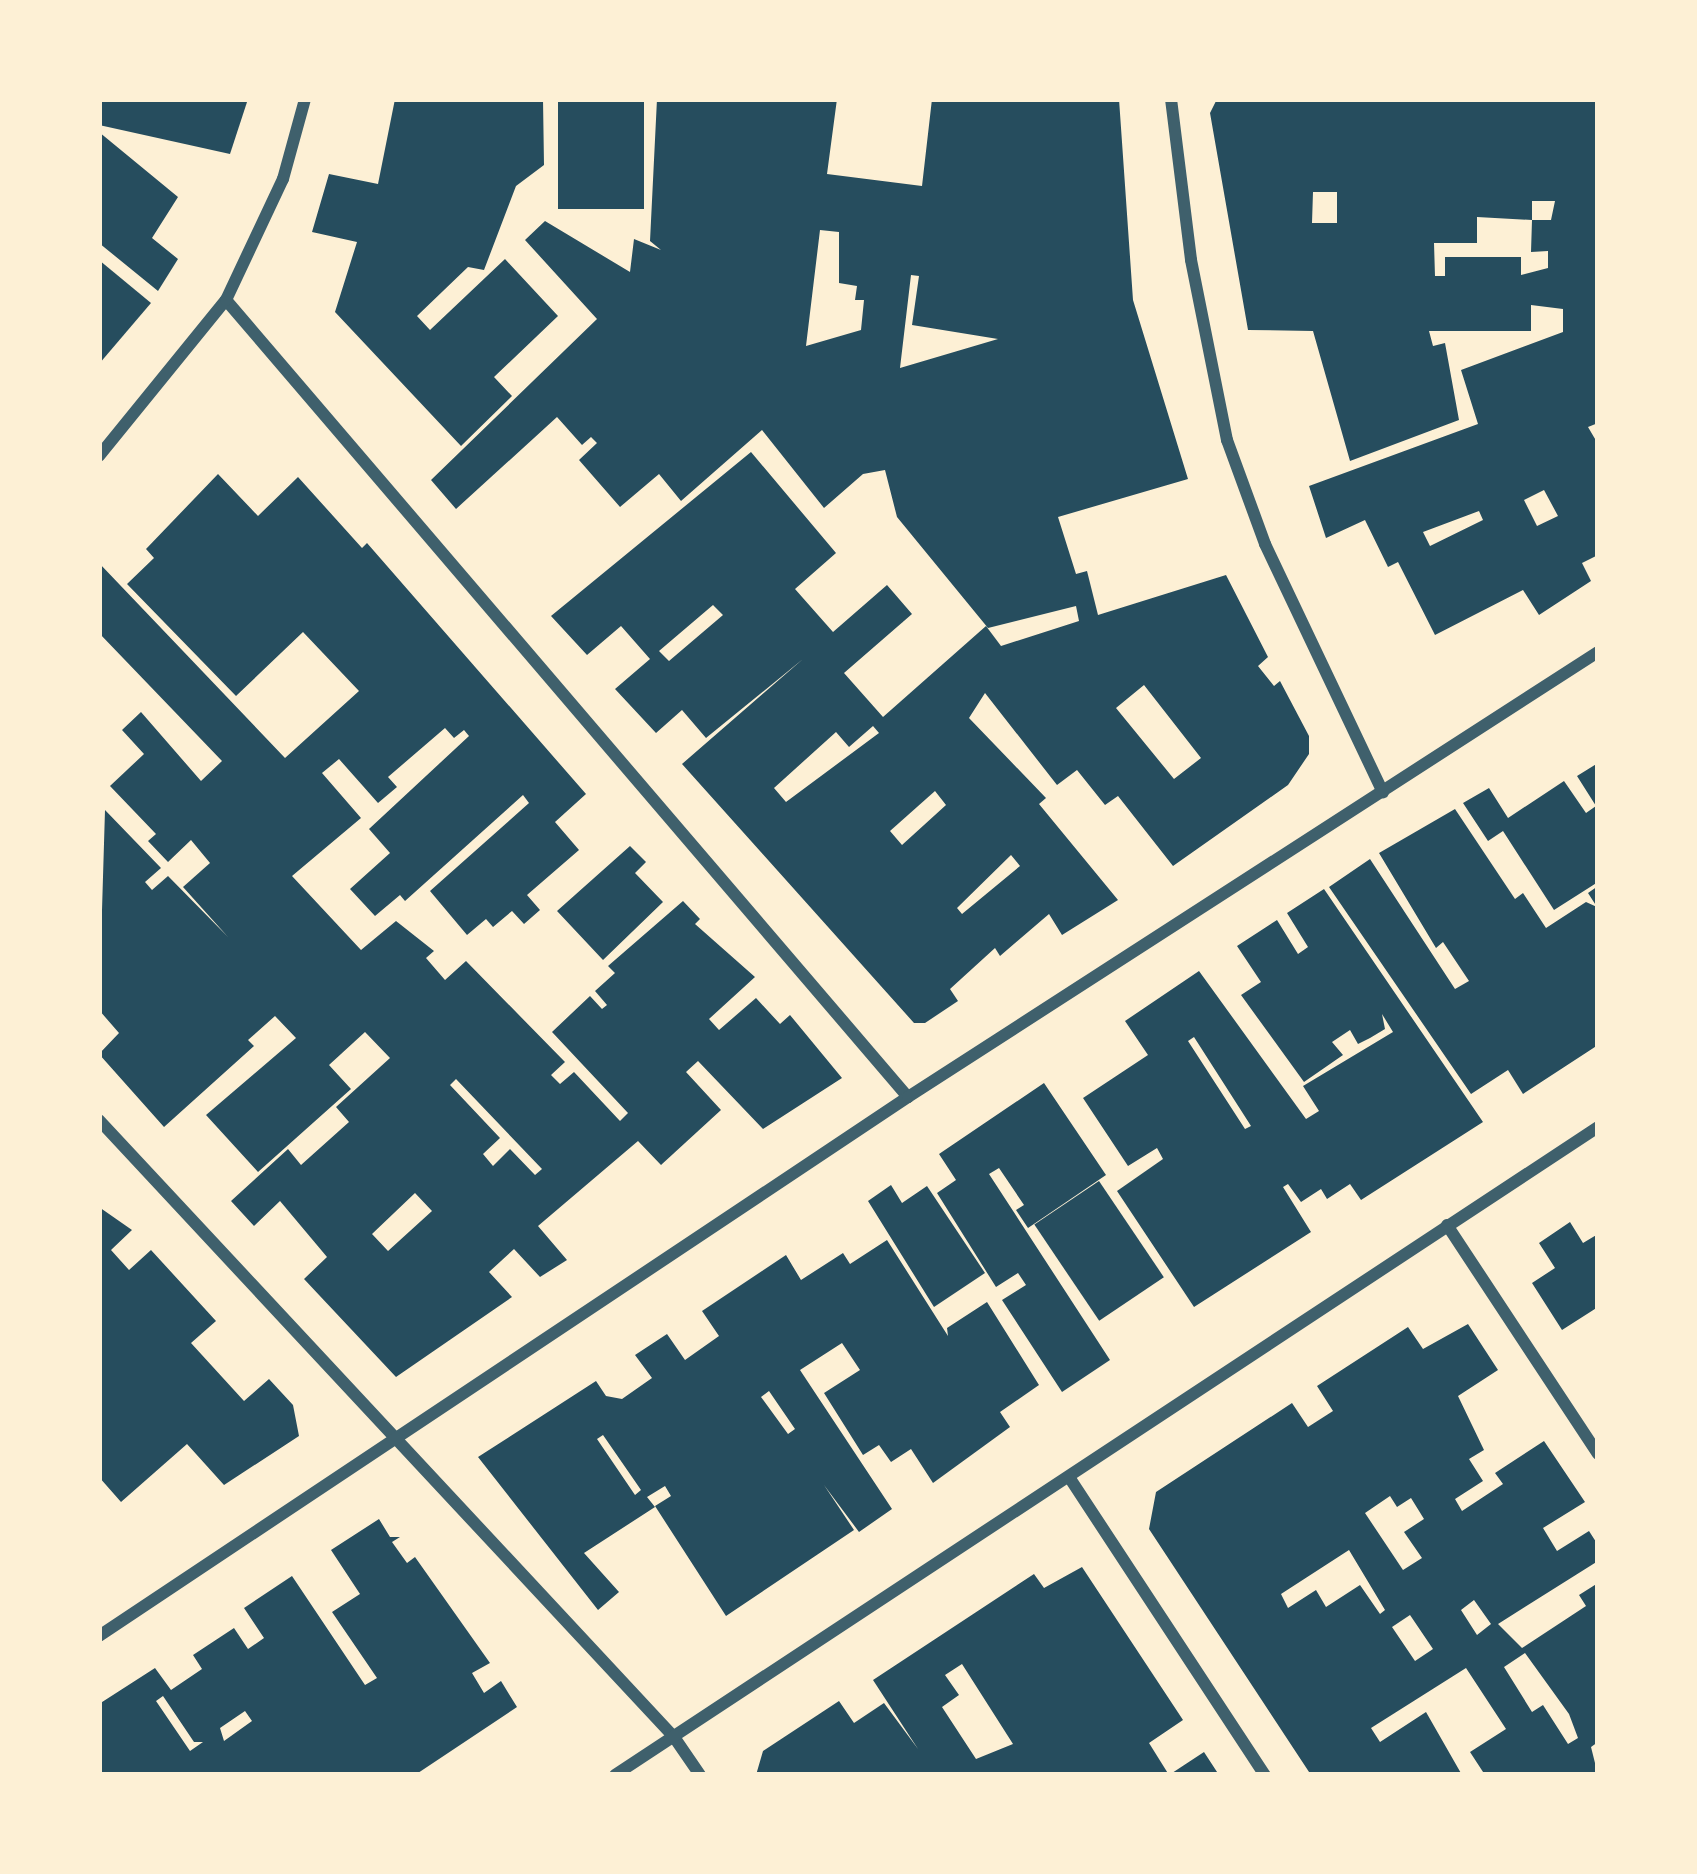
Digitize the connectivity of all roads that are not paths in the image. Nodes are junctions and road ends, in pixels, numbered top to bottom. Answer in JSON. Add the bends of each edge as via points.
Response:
{"nodes":[{"id":1,"x":305,"y":99,"type":"edge"},
{"id":2,"x":1171,"y":99,"type":"edge"},
{"id":3,"x":226,"y":300,"type":"junction"},
{"id":4,"x":99,"y":456,"type":"edge"},
{"id":5,"x":1598,"y":652,"type":"edge"},
{"id":6,"x":1383,"y":792,"type":"junction"},
{"id":7,"x":908,"y":1097,"type":"junction"},
{"id":8,"x":99,"y":1120,"type":"edge"},
{"id":9,"x":1598,"y":1127,"type":"edge"},
{"id":10,"x":1447,"y":1225,"type":"junction"},
{"id":11,"x":396,"y":1438,"type":"junction"},
{"id":12,"x":1598,"y":1454,"type":"edge"},
{"id":13,"x":1069,"y":1477,"type":"junction"},
{"id":14,"x":99,"y":1636,"type":"edge"},
{"id":15,"x":674,"y":1737,"type":"junction"},
{"id":16,"x":615,"y":1775,"type":"edge"},
{"id":17,"x":700,"y":1775,"type":"edge"},
{"id":18,"x":1265,"y":1775,"type":"edge"}],
"edges":[{"from":1,"to":3,"type":"street","via":[[283,179]]},
{"from":2,"to":6,"type":"street","via":[[1191,260],[1227,440],[1265,544]]},
{"from":3,"to":4,"type":"street"},
{"from":3,"to":7,"type":"street"},
{"from":5,"to":6,"type":"street"},
{"from":6,"to":7,"type":"street"},
{"from":7,"to":11,"type":"street"},
{"from":8,"to":11,"type":"street"},
{"from":9,"to":10,"type":"street"},
{"from":10,"to":12,"type":"street"},
{"from":10,"to":13,"type":"street"},
{"from":11,"to":14,"type":"street"},
{"from":11,"to":15,"type":"street"},
{"from":13,"to":15,"type":"street"},
{"from":13,"to":18,"type":"street"},
{"from":15,"to":16,"type":"street"},
{"from":15,"to":17,"type":"street"}]}
